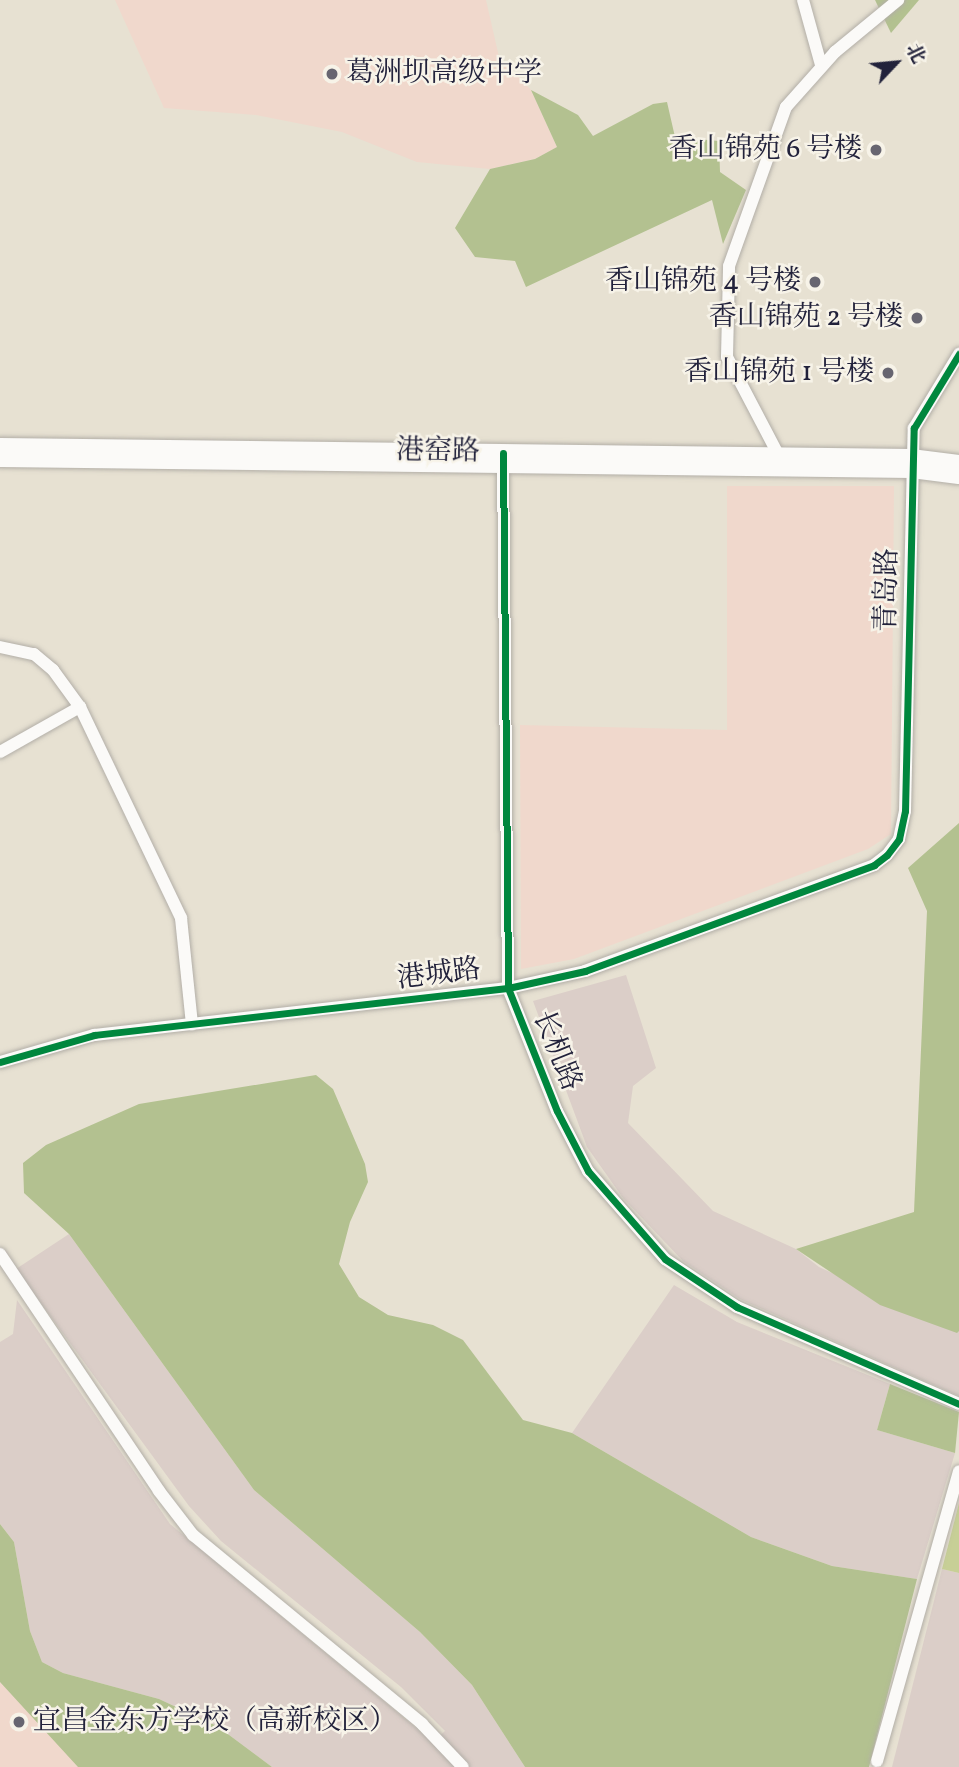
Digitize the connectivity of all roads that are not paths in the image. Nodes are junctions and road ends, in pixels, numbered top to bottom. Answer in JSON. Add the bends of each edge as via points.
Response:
{"nodes":[{"id":1,"x":803,"y":0,"type":"edge"},
{"id":2,"x":898,"y":0,"type":"edge"},
{"id":3,"x":821,"y":65,"type":"junction"},
{"id":4,"x":959,"y":354,"type":"edge"},
{"id":5,"x":0,"y":446,"type":"edge"},
{"id":6,"x":779,"y":456,"type":"junction"},
{"id":7,"x":0,"y":459,"type":"edge"},
{"id":8,"x":503,"y":459,"type":"junction"},
{"id":9,"x":959,"y":463,"type":"edge"},
{"id":10,"x":912,"y":464,"type":"junction"},
{"id":11,"x":959,"y":476,"type":"edge"},
{"id":12,"x":0,"y":647,"type":"edge"},
{"id":13,"x":80,"y":707,"type":"junction"},
{"id":14,"x":0,"y":752,"type":"edge"},
{"id":15,"x":899,"y":839,"type":"joint"},
{"id":16,"x":508,"y":988,"type":"junction"},
{"id":17,"x":192,"y":1024,"type":"junction"},
{"id":18,"x":0,"y":1062,"type":"edge"},
{"id":19,"x":0,"y":1254,"type":"edge"},
{"id":20,"x":959,"y":1404,"type":"edge"},
{"id":21,"x":959,"y":1471,"type":"edge"},
{"id":22,"x":877,"y":1761,"type":"dead end"},
{"id":23,"x":463,"y":1767,"type":"edge"}],
"edges":[{"from":1,"to":3,"type":"street"},
{"from":2,"to":3,"type":"street"},
{"from":3,"to":6,"type":"street","via":[[786,107],[729,266],[725,301],[727,357]]},
{"from":4,"to":10,"type":"street","name":"青岛路","via":[[914,428]]},
{"from":5,"to":8,"type":"main road","name":"港窑路"},
{"from":6,"to":8,"type":"main road","name":"港窑路"},
{"from":6,"to":10,"type":"main road","name":"港窑路"},
{"from":7,"to":8,"type":"main road","name":"港窑路"},
{"from":8,"to":10,"type":"main road","name":"港窑路"},
{"from":8,"to":16,"type":"street","name":"长机路"},
{"from":9,"to":10,"type":"main road","name":"港窑路"},
{"from":10,"to":11,"type":"main road","name":"港窑路"},
{"from":10,"to":15,"type":"street","name":"青岛路","via":[[905,811]]},
{"from":12,"to":13,"type":"street","via":[[34,654],[53,670]]},
{"from":13,"to":14,"type":"street"},
{"from":13,"to":17,"type":"street","via":[[181,918]]},
{"from":15,"to":16,"type":"street","name":"港城路","via":[[874,865],[683,938],[585,971]]},
{"from":16,"to":17,"type":"street","name":"港城路"},
{"from":16,"to":20,"type":"street","name":"长机路","via":[[557,1111],[588,1171],[665,1259],[737,1307]]},
{"from":17,"to":18,"type":"street","name":"港城路","via":[[94,1035]]},
{"from":19,"to":23,"type":"street","via":[[193,1535],[422,1724]]},
{"from":21,"to":22,"type":"street"}]}
